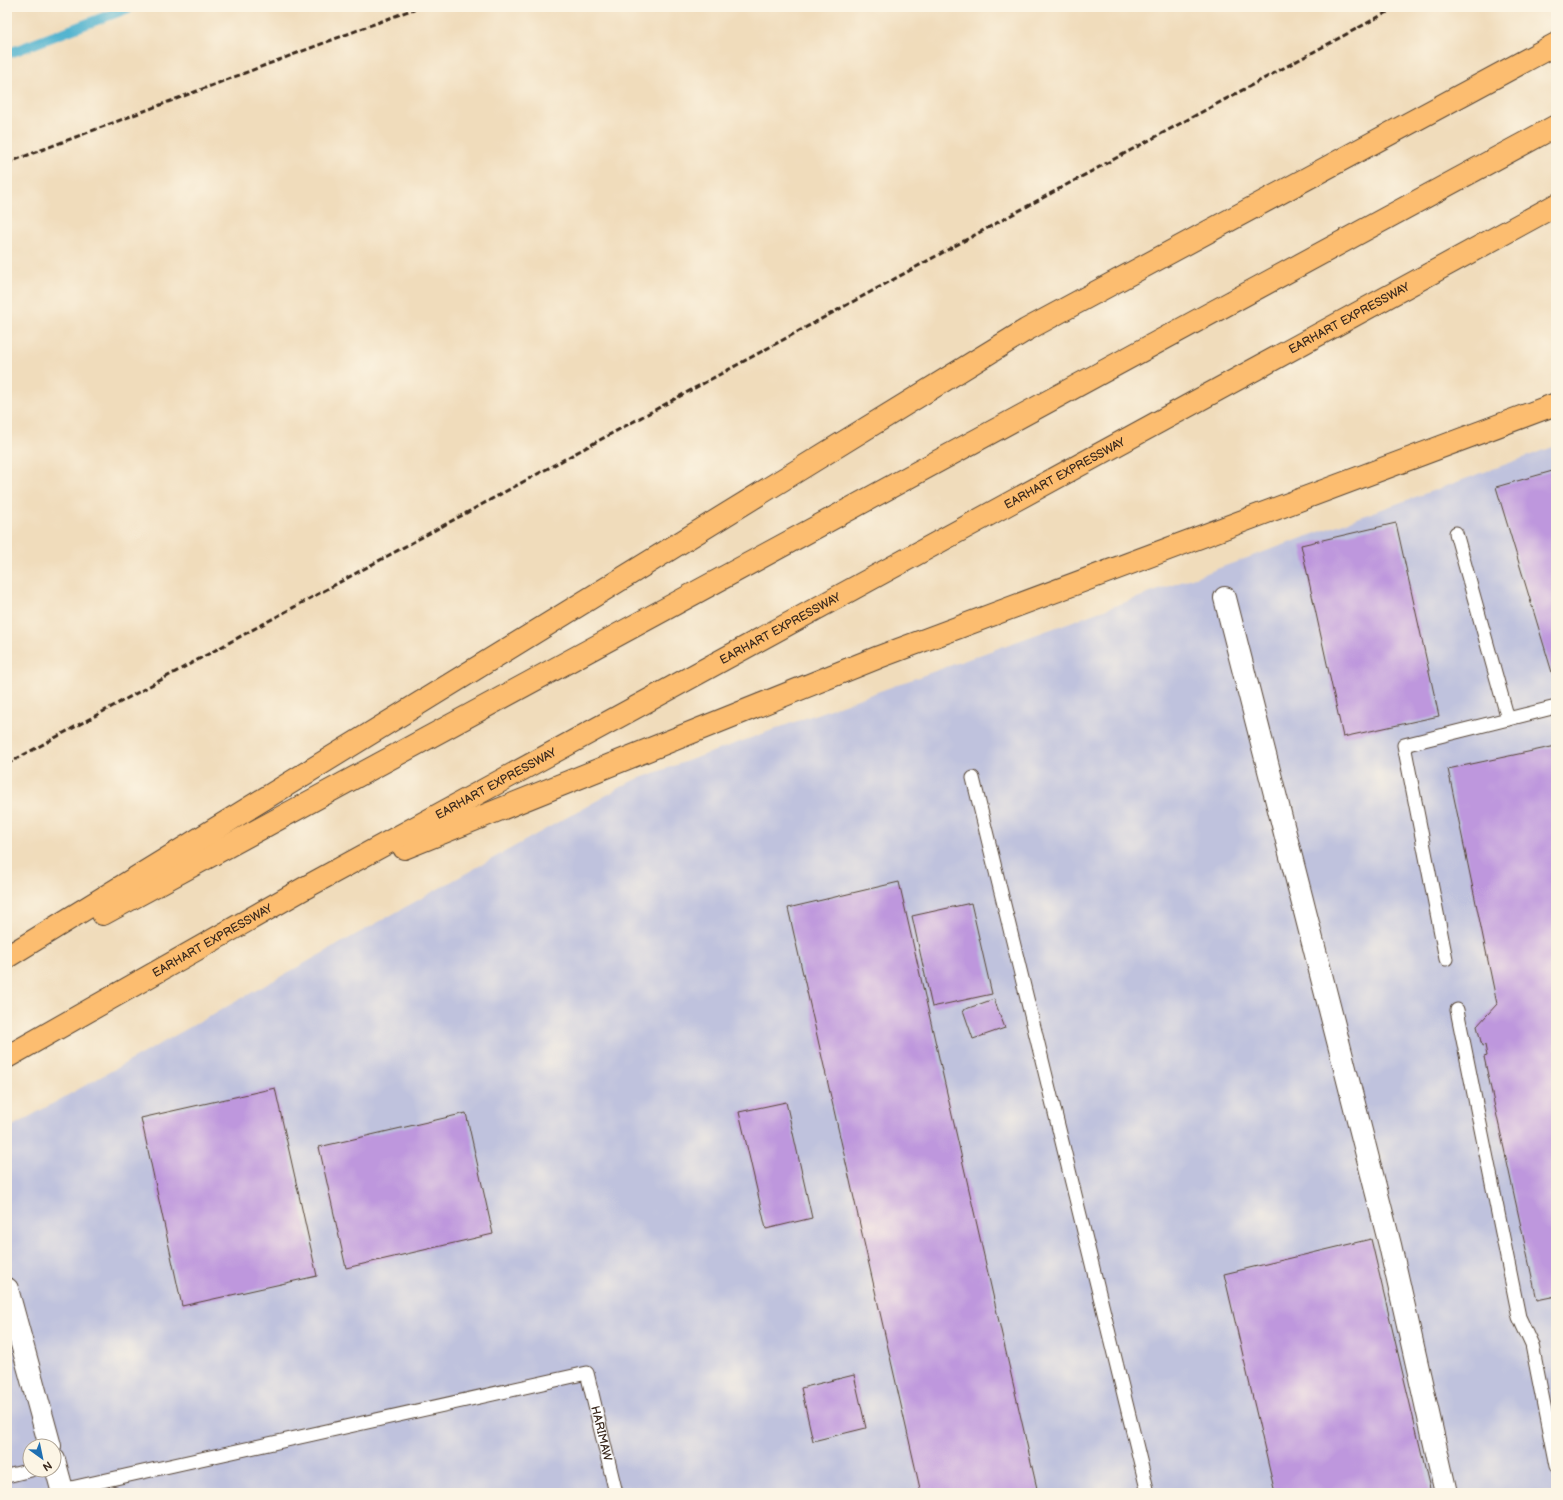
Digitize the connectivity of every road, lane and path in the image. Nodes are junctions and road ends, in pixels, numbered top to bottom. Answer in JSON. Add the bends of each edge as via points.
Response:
{"nodes":[{"id":1,"x":1556,"y":44,"type":"edge"},
{"id":2,"x":1556,"y":126,"type":"edge"},
{"id":3,"x":1556,"y":205,"type":"edge"},
{"id":4,"x":1556,"y":404,"type":"edge"},
{"id":5,"x":1456,"y":533,"type":"dead end"},
{"id":6,"x":1226,"y":598,"type":"dead end"},
{"id":7,"x":1556,"y":707,"type":"edge"},
{"id":8,"x":1508,"y":719,"type":"junction"},
{"id":9,"x":973,"y":778,"type":"dead end"},
{"id":10,"x":310,"y":885,"type":"junction"},
{"id":11,"x":7,"y":957,"type":"edge"},
{"id":12,"x":1446,"y":959,"type":"dead end"},
{"id":13,"x":7,"y":966,"type":"edge"},
{"id":14,"x":1457,"y":1010,"type":"dead end"},
{"id":15,"x":7,"y":1057,"type":"edge"},
{"id":16,"x":7,"y":1289,"type":"edge"},
{"id":17,"x":48,"y":1438,"type":"edge"},
{"id":18,"x":1556,"y":1466,"type":"edge"},
{"id":19,"x":22,"y":1472,"type":"edge"},
{"id":20,"x":7,"y":1476,"type":"edge"},
{"id":21,"x":59,"y":1478,"type":"edge"},
{"id":22,"x":63,"y":1491,"type":"edge"},
{"id":23,"x":616,"y":1493,"type":"edge"},
{"id":24,"x":1148,"y":1493,"type":"edge"},
{"id":25,"x":1446,"y":1493,"type":"edge"}],
"edges":[{"from":1,"to":11,"type":"highway","via":[[1026,330]]},
{"from":2,"to":13,"type":"highway"},
{"from":3,"to":10,"type":"highway","name":"EARHART EXPRESSWAY"},
{"from":4,"to":10,"type":"highway","via":[[879,657]]},
{"from":5,"to":8,"type":"lane"},
{"from":6,"to":25,"type":"street","via":[[1390,1245]]},
{"from":7,"to":8,"type":"lane"},
{"from":8,"to":12,"type":"lane","via":[[1404,745]]},
{"from":9,"to":24,"type":"lane"},
{"from":10,"to":15,"type":"highway","name":"EARHART EXPRESSWAY"},
{"from":14,"to":18,"type":"lane","via":[[1519,1316],[1532,1345]]},
{"from":16,"to":17,"type":"street"},
{"from":19,"to":20,"type":"lane"},
{"from":21,"to":22,"type":"street"},
{"from":22,"to":23,"type":"lane","name":"HARIMAW","via":[[587,1373]]}]}
